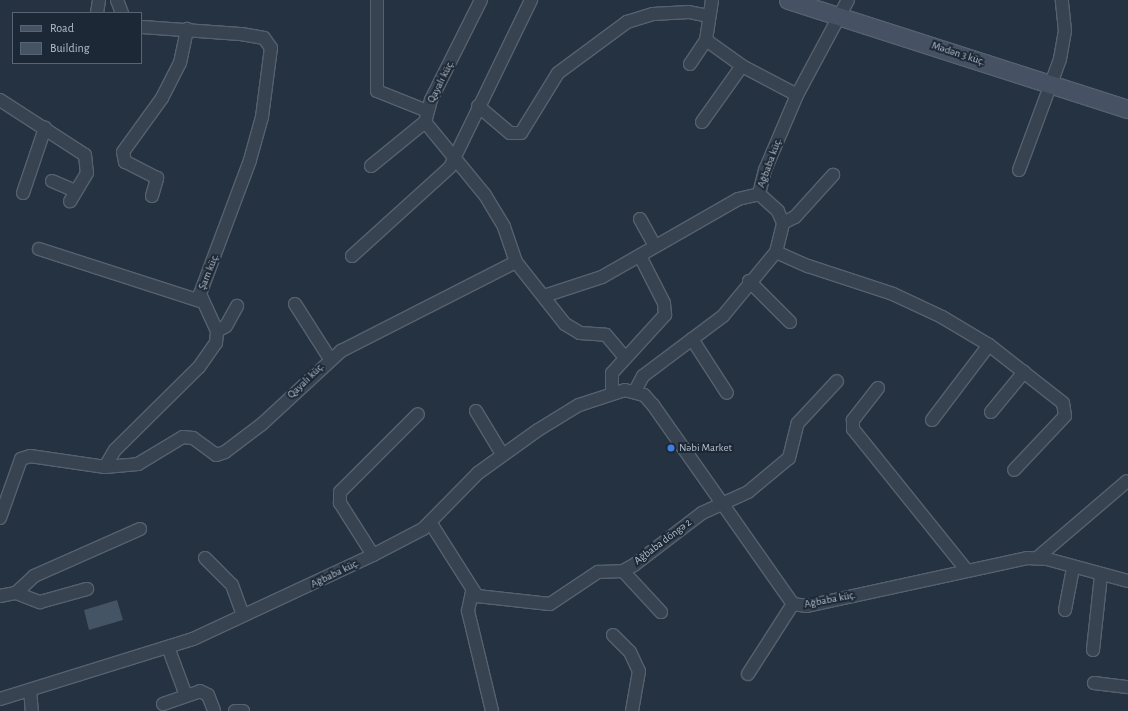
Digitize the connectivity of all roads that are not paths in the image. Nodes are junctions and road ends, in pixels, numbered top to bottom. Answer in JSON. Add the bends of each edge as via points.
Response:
{"nodes":[{"id":1,"x":99,"y":0,"type":"edge"},
{"id":2,"x":117,"y":0,"type":"edge"},
{"id":3,"x":378,"y":0,"type":"edge"},
{"id":4,"x":481,"y":0,"type":"edge"},
{"id":5,"x":531,"y":0,"type":"edge"},
{"id":6,"x":712,"y":0,"type":"edge"},
{"id":7,"x":788,"y":0,"type":"edge"},
{"id":8,"x":848,"y":0,"type":"edge"},
{"id":9,"x":1062,"y":0,"type":"edge"},
{"id":10,"x":96,"y":12,"type":"edge"},
{"id":11,"x":122,"y":12,"type":"edge"},
{"id":12,"x":708,"y":16,"type":"junction"},
{"id":13,"x":841,"y":17,"type":"junction"},
{"id":14,"x":142,"y":27,"type":"edge"},
{"id":15,"x":187,"y":29,"type":"junction"},
{"id":16,"x":706,"y":40,"type":"junction"},
{"id":17,"x":690,"y":64,"type":"dead end"},
{"id":18,"x":742,"y":66,"type":"junction"},
{"id":19,"x":1049,"y":84,"type":"junction"},
{"id":20,"x":797,"y":95,"type":"junction"},
{"id":21,"x":0,"y":100,"type":"edge"},
{"id":22,"x":478,"y":106,"type":"junction"},
{"id":23,"x":1128,"y":109,"type":"edge"},
{"id":24,"x":426,"y":117,"type":"junction"},
{"id":25,"x":702,"y":122,"type":"dead end"},
{"id":26,"x":45,"y":128,"type":"junction"},
{"id":27,"x":456,"y":158,"type":"junction"},
{"id":28,"x":371,"y":166,"type":"dead end"},
{"id":29,"x":1019,"y":170,"type":"dead end"},
{"id":30,"x":833,"y":175,"type":"dead end"},
{"id":31,"x":52,"y":181,"type":"dead end"},
{"id":32,"x":23,"y":193,"type":"dead end"},
{"id":33,"x":759,"y":194,"type":"junction"},
{"id":34,"x":152,"y":196,"type":"dead end"},
{"id":35,"x":640,"y":219,"type":"dead end"},
{"id":36,"x":783,"y":223,"type":"junction"},
{"id":37,"x":656,"y":246,"type":"junction"},
{"id":38,"x":39,"y":249,"type":"dead end"},
{"id":39,"x":776,"y":252,"type":"junction"},
{"id":40,"x":352,"y":256,"type":"dead end"},
{"id":41,"x":640,"y":256,"type":"junction"},
{"id":42,"x":516,"y":262,"type":"junction"},
{"id":43,"x":749,"y":281,"type":"junction"},
{"id":44,"x":544,"y":296,"type":"junction"},
{"id":45,"x":200,"y":301,"type":"junction"},
{"id":46,"x":296,"y":304,"type":"dead end"},
{"id":47,"x":237,"y":306,"type":"dead end"},
{"id":48,"x":790,"y":322,"type":"dead end"},
{"id":49,"x":217,"y":331,"type":"junction"},
{"id":50,"x":692,"y":340,"type":"junction"},
{"id":51,"x":989,"y":345,"type":"junction"},
{"id":52,"x":625,"y":358,"type":"junction"},
{"id":53,"x":330,"y":359,"type":"junction"},
{"id":54,"x":1024,"y":372,"type":"junction"},
{"id":55,"x":837,"y":381,"type":"dead end"},
{"id":56,"x":878,"y":388,"type":"dead end"},
{"id":57,"x":635,"y":391,"type":"junction"},
{"id":58,"x":612,"y":392,"type":"junction"},
{"id":59,"x":727,"y":393,"type":"dead end"},
{"id":60,"x":476,"y":411,"type":"dead end"},
{"id":61,"x":991,"y":412,"type":"dead end"},
{"id":62,"x":418,"y":414,"type":"dead end"},
{"id":63,"x":932,"y":420,"type":"dead end"},
{"id":64,"x":502,"y":454,"type":"junction"},
{"id":65,"x":105,"y":467,"type":"junction"},
{"id":66,"x":1014,"y":470,"type":"dead end"},
{"id":67,"x":1127,"y":481,"type":"dead end"},
{"id":68,"x":722,"y":503,"type":"junction"},
{"id":69,"x":0,"y":518,"type":"edge"},
{"id":70,"x":430,"y":522,"type":"junction"},
{"id":71,"x":140,"y":529,"type":"dead end"},
{"id":72,"x":373,"y":555,"type":"junction"},
{"id":73,"x":205,"y":558,"type":"dead end"},
{"id":74,"x":1037,"y":558,"type":"junction"},
{"id":75,"x":1073,"y":568,"type":"junction"},
{"id":76,"x":623,"y":571,"type":"junction"},
{"id":77,"x":967,"y":571,"type":"junction"},
{"id":78,"x":1102,"y":575,"type":"junction"},
{"id":79,"x":1128,"y":580,"type":"edge"},
{"id":80,"x":87,"y":589,"type":"dead end"},
{"id":81,"x":472,"y":592,"type":"junction"},
{"id":82,"x":16,"y":593,"type":"junction"},
{"id":83,"x":0,"y":596,"type":"edge"},
{"id":84,"x":794,"y":604,"type":"junction"},
{"id":85,"x":1065,"y":610,"type":"dead end"},
{"id":86,"x":661,"y":612,"type":"dead end"},
{"id":87,"x":243,"y":615,"type":"junction"},
{"id":88,"x":613,"y":635,"type":"dead end"},
{"id":89,"x":168,"y":647,"type":"junction"},
{"id":90,"x":1093,"y":650,"type":"dead end"},
{"id":91,"x":748,"y":674,"type":"dead end"},
{"id":92,"x":1094,"y":683,"type":"dead end"},
{"id":93,"x":1128,"y":687,"type":"edge"},
{"id":94,"x":30,"y":690,"type":"junction"},
{"id":95,"x":185,"y":693,"type":"junction"},
{"id":96,"x":0,"y":699,"type":"edge"},
{"id":97,"x":163,"y":704,"type":"dead end"},
{"id":98,"x":32,"y":711,"type":"edge"},
{"id":99,"x":214,"y":711,"type":"edge"},
{"id":100,"x":235,"y":711,"type":"edge"},
{"id":101,"x":243,"y":711,"type":"edge"},
{"id":102,"x":492,"y":711,"type":"edge"},
{"id":103,"x":632,"y":711,"type":"edge"}],
"edges":[{"from":1,"to":10,"type":"street"},
{"from":2,"to":11,"type":"street"},
{"from":3,"to":24,"type":"street","via":[[377,91]]},
{"from":4,"to":24,"type":"street","name":"Qayalı küç."},
{"from":5,"to":22,"type":"street"},
{"from":6,"to":12,"type":"street"},
{"from":7,"to":13,"type":"main road","name":"Mədən 3 küç."},
{"from":8,"to":13,"type":"street","name":"Ağbaba küç."},
{"from":9,"to":19,"type":"street","via":[[1063,44]]},
{"from":12,"to":16,"type":"street"},
{"from":12,"to":22,"type":"street","via":[[689,12],[653,14],[627,22],[558,73],[521,133],[510,133]]},
{"from":13,"to":19,"type":"main road","name":"Mədən 3 küç."},
{"from":13,"to":20,"type":"street","name":"Ağbaba küç."},
{"from":14,"to":15,"type":"street","name":"Şam küç."},
{"from":15,"to":34,"type":"street","via":[[180,63],[162,98],[123,152],[125,162],[156,178]]},
{"from":15,"to":45,"type":"street","name":"Şam küç.","via":[[264,38],[271,48],[262,117],[250,160]]},
{"from":16,"to":17,"type":"street"},
{"from":16,"to":18,"type":"street"},
{"from":18,"to":20,"type":"street"},
{"from":18,"to":25,"type":"street"},
{"from":19,"to":23,"type":"main road","name":"Mədən 3 küç."},
{"from":19,"to":29,"type":"street"},
{"from":20,"to":33,"type":"street","name":"Ağbaba küç.","via":[[765,170]]},
{"from":21,"to":26,"type":"street"},
{"from":22,"to":27,"type":"street"},
{"from":24,"to":27,"type":"street"},
{"from":24,"to":28,"type":"street"},
{"from":26,"to":31,"type":"street","via":[[85,155],[87,173],[73,196]]},
{"from":26,"to":32,"type":"street"},
{"from":27,"to":40,"type":"street","via":[[442,175]]},
{"from":27,"to":42,"type":"street","via":[[494,210]]},
{"from":30,"to":36,"type":"street","via":[[795,217]]},
{"from":33,"to":36,"type":"street","name":"Ağbaba küç.","via":[[778,211]]},
{"from":33,"to":37,"type":"street","via":[[738,199]]},
{"from":35,"to":37,"type":"street"},
{"from":36,"to":39,"type":"street"},
{"from":37,"to":41,"type":"street"},
{"from":38,"to":45,"type":"street"},
{"from":39,"to":43,"type":"street"},
{"from":39,"to":51,"type":"street","via":[[808,266],[893,294],[942,317]]},
{"from":41,"to":44,"type":"street","via":[[585,284]]},
{"from":41,"to":52,"type":"street","via":[[666,310],[659,326]]},
{"from":42,"to":44,"type":"street"},
{"from":42,"to":53,"type":"street","name":"Qayalı küç."},
{"from":43,"to":48,"type":"street"},
{"from":43,"to":50,"type":"street","via":[[723,316]]},
{"from":44,"to":52,"type":"street","via":[[565,324],[580,333],[606,336]]},
{"from":45,"to":49,"type":"street","name":"Şam küç."},
{"from":46,"to":53,"type":"street"},
{"from":47,"to":49,"type":"street","via":[[226,326]]},
{"from":49,"to":65,"type":"street","via":[[211,353],[115,450]]},
{"from":50,"to":57,"type":"street","via":[[643,376]]},
{"from":50,"to":59,"type":"street"},
{"from":51,"to":54,"type":"street"},
{"from":51,"to":63,"type":"street"},
{"from":52,"to":58,"type":"street","via":[[612,373]]},
{"from":53,"to":65,"type":"street","name":"Qayalı küç.","via":[[262,424],[225,452],[216,455],[193,438],[183,436],[138,464]]},
{"from":54,"to":61,"type":"street"},
{"from":54,"to":66,"type":"street","via":[[1066,409],[1057,426]]},
{"from":55,"to":68,"type":"street","name":"Ağbaba döngə 2","via":[[798,423],[789,458],[748,492]]},
{"from":56,"to":77,"type":"street","via":[[853,420],[853,429]]},
{"from":57,"to":58,"type":"street","name":"Ağbaba küç."},
{"from":57,"to":68,"type":"street","name":"Ağbaba küç.","via":[[653,405]]},
{"from":58,"to":64,"type":"street","name":"Ağbaba küç.","via":[[567,412]]},
{"from":60,"to":64,"type":"street"},
{"from":62,"to":72,"type":"street","via":[[340,492],[340,503]]},
{"from":64,"to":70,"type":"street","name":"Ağbaba küç.","via":[[478,473]]},
{"from":65,"to":69,"type":"street","via":[[30,456],[21,459]]},
{"from":67,"to":74,"type":"street"},
{"from":68,"to":76,"type":"street","name":"Ağbaba döngə 2","via":[[702,513]]},
{"from":68,"to":84,"type":"street","name":"Ağbaba küç."},
{"from":70,"to":72,"type":"street","name":"Ağbaba küç."},
{"from":70,"to":81,"type":"street","via":[[452,553]]},
{"from":71,"to":82,"type":"street","via":[[34,576]]},
{"from":72,"to":87,"type":"street","name":"Ağbaba küç."},
{"from":73,"to":87,"type":"street","via":[[232,585]]},
{"from":74,"to":75,"type":"street","name":"Ağbaba küç."},
{"from":74,"to":77,"type":"street","name":"Ağbaba küç."},
{"from":75,"to":78,"type":"street","name":"Ağbaba küç."},
{"from":75,"to":85,"type":"street"},
{"from":76,"to":81,"type":"street","name":"Ağbaba döngə 2","via":[[598,572],[550,604],[542,605],[518,599],[487,599]]},
{"from":76,"to":86,"type":"street"},
{"from":77,"to":84,"type":"street","name":"Ağbaba küç.","via":[[807,606]]},
{"from":78,"to":79,"type":"street","name":"Ağbaba küç."},
{"from":78,"to":90,"type":"street"},
{"from":80,"to":82,"type":"street","via":[[40,602]]},
{"from":81,"to":102,"type":"street","via":[[468,611]]},
{"from":82,"to":83,"type":"street"},
{"from":84,"to":91,"type":"street"},
{"from":87,"to":89,"type":"street","name":"Ağbaba küç."},
{"from":88,"to":103,"type":"street","via":[[630,652],[639,671]]},
{"from":89,"to":94,"type":"street","name":"Ağbaba küç."},
{"from":89,"to":95,"type":"street"},
{"from":92,"to":93,"type":"street"},
{"from":94,"to":96,"type":"street","name":"Ağbaba küç."},
{"from":94,"to":98,"type":"street"},
{"from":95,"to":97,"type":"street"},
{"from":95,"to":99,"type":"street","via":[[204,692]]},
{"from":100,"to":101,"type":"street"}]}
